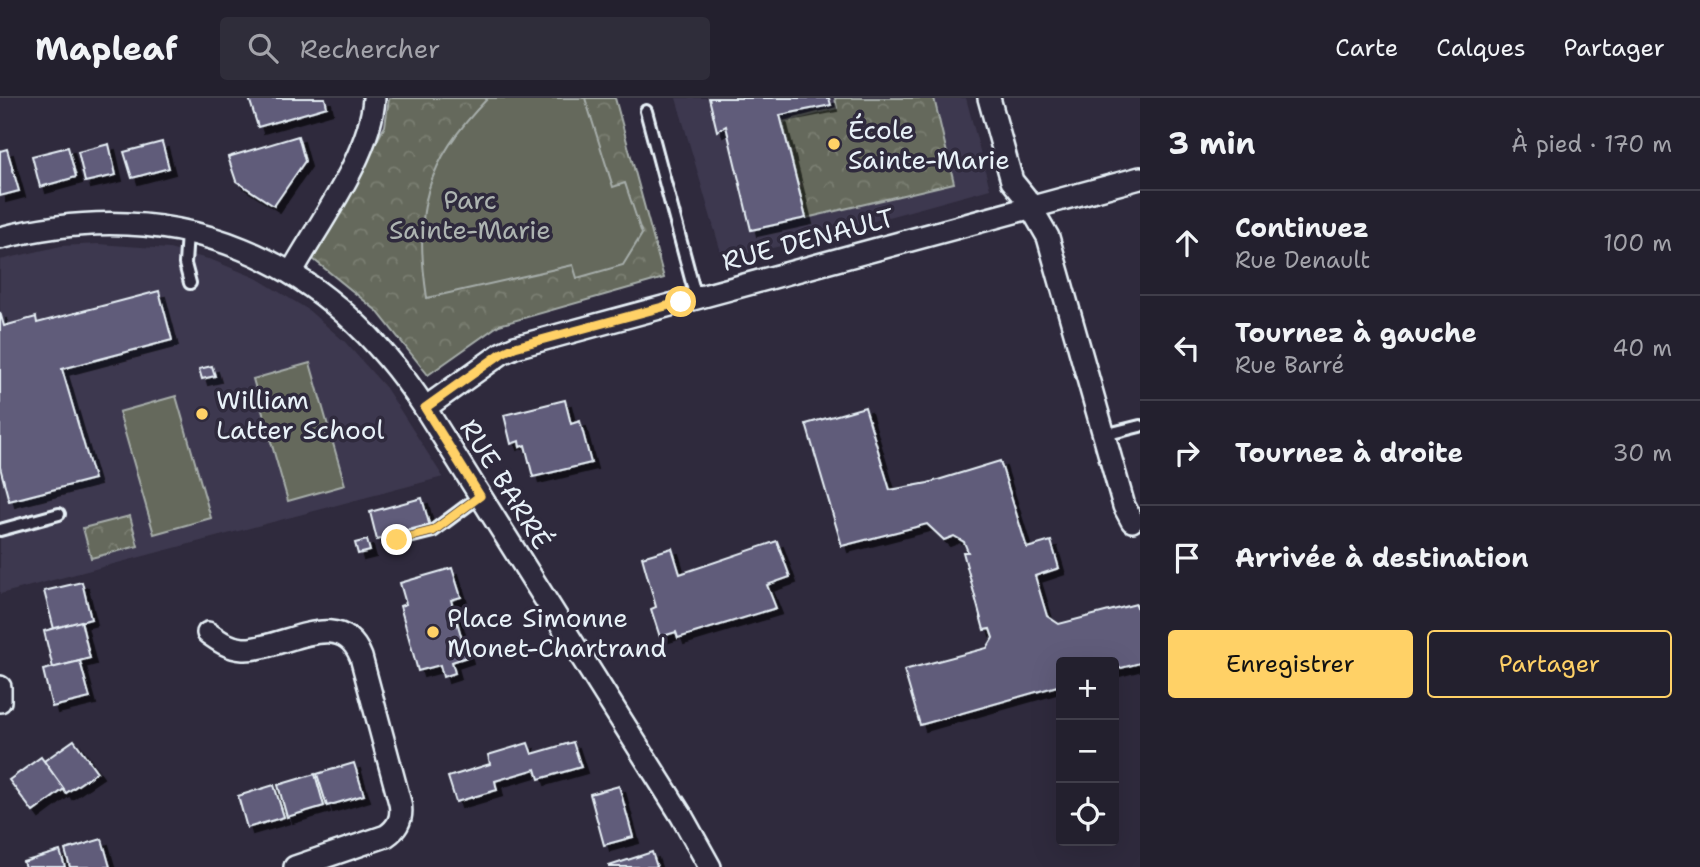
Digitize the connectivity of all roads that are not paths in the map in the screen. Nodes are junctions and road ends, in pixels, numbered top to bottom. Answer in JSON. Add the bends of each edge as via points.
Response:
{"nodes":[{"id":1,"x":374,"y":98,"type":"edge"},
{"id":2,"x":989,"y":98,"type":"edge"},
{"id":3,"x":646,"y":111,"type":"dead end"},
{"id":4,"x":1140,"y":178,"type":"edge"},
{"id":5,"x":1031,"y":207,"type":"junction"},
{"id":6,"x":187,"y":232,"type":"junction"},
{"id":7,"x":0,"y":238,"type":"edge"},
{"id":8,"x":291,"y":273,"type":"junction"},
{"id":9,"x":190,"y":284,"type":"dead end"},
{"id":10,"x":696,"y":298,"type":"junction"},
{"id":11,"x":425,"y":408,"type":"junction"},
{"id":12,"x":1140,"y":426,"type":"edge"},
{"id":13,"x":1104,"y":435,"type":"junction"},
{"id":14,"x":480,"y":496,"type":"junction"},
{"id":15,"x":59,"y":514,"type":"dead end"},
{"id":16,"x":1136,"y":524,"type":"edge"},
{"id":17,"x":0,"y":530,"type":"edge"},
{"id":18,"x":397,"y":540,"type":"dead end"},
{"id":19,"x":208,"y":633,"type":"dead end"},
{"id":20,"x":0,"y":687,"type":"edge"},
{"id":21,"x":0,"y":701,"type":"edge"},
{"id":22,"x":295,"y":867,"type":"edge"},
{"id":23,"x":710,"y":867,"type":"edge"}],
"edges":[{"from":1,"to":8,"type":"street","via":[[368,133],[356,160]]},
{"from":2,"to":5,"type":"street","via":[[1012,181]]},
{"from":3,"to":10,"type":"lane"},
{"from":4,"to":5,"type":"street","name":"RUE DENAULT"},
{"from":5,"to":10,"type":"street","name":"RUE DENAULT"},
{"from":5,"to":13,"type":"street","via":[[1048,237]]},
{"from":6,"to":7,"type":"street","name":"RUE BARRÉ","via":[[127,223],[86,223]]},
{"from":6,"to":8,"type":"street","name":"RUE BARRÉ","via":[[247,251]]},
{"from":6,"to":9,"type":"lane","via":[[185,264]]},
{"from":8,"to":11,"type":"street","name":"RUE BARRÉ","via":[[373,339]]},
{"from":10,"to":11,"type":"street","name":"RUE DENAULT","via":[[515,347]]},
{"from":11,"to":14,"type":"street","name":"RUE BARRÉ"},
{"from":12,"to":13,"type":"lane"},
{"from":13,"to":16,"type":"street","via":[[1124,506]]},
{"from":14,"to":18,"type":"lane","via":[[433,531]]},
{"from":14,"to":23,"type":"street","name":"RUE BARRÉ"},
{"from":15,"to":17,"type":"lane"},
{"from":19,"to":22,"type":"street","via":[[223,644],[254,649],[331,631],[347,638],[361,657],[400,803],[400,820],[381,838]]},
{"from":20,"to":21,"type":"street"}]}
